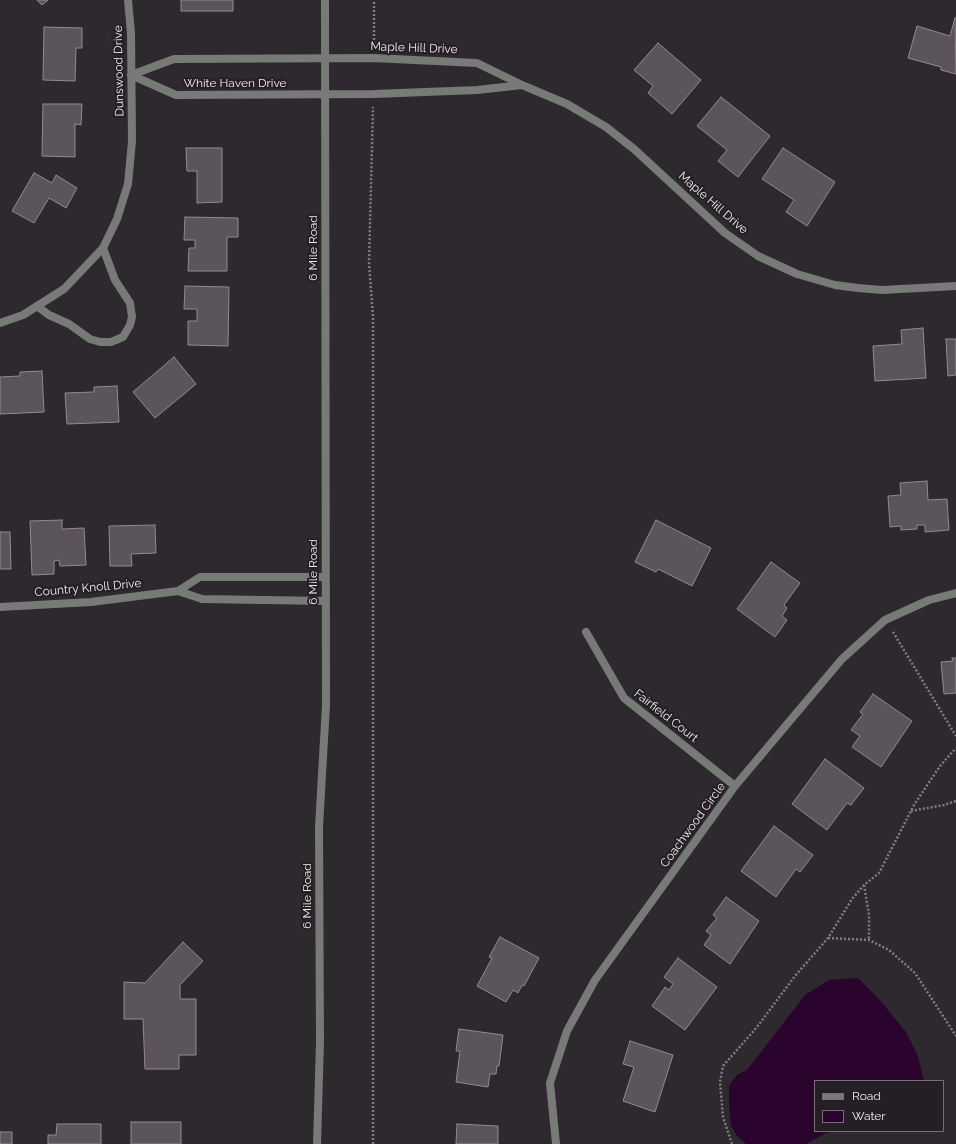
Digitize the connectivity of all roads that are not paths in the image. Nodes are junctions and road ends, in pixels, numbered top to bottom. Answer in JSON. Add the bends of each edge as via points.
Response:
{"nodes":[{"id":1,"x":128,"y":0,"type":"edge"},
{"id":2,"x":325,"y":0,"type":"edge"},
{"id":3,"x":324,"y":58,"type":"junction"},
{"id":4,"x":131,"y":75,"type":"junction"},
{"id":5,"x":522,"y":85,"type":"junction"},
{"id":6,"x":324,"y":95,"type":"junction"},
{"id":7,"x":103,"y":248,"type":"junction"},
{"id":8,"x":956,"y":286,"type":"edge"},
{"id":9,"x":37,"y":306,"type":"junction"},
{"id":10,"x":0,"y":322,"type":"edge"},
{"id":11,"x":326,"y":577,"type":"junction"},
{"id":12,"x":178,"y":591,"type":"junction"},
{"id":13,"x":956,"y":593,"type":"edge"},
{"id":14,"x":326,"y":602,"type":"junction"},
{"id":15,"x":0,"y":607,"type":"edge"},
{"id":16,"x":586,"y":632,"type":"dead end"},
{"id":17,"x":735,"y":786,"type":"junction"},
{"id":18,"x":317,"y":1144,"type":"edge"},
{"id":19,"x":556,"y":1144,"type":"edge"}],
"edges":[{"from":1,"to":4,"type":"street","name":"Dunswood Drive"},
{"from":2,"to":3,"type":"street","name":"6 Mile Road"},
{"from":3,"to":4,"type":"street","name":"White Haven Drive","via":[[174,59]]},
{"from":3,"to":5,"type":"street","name":"Maple Hill Drive","via":[[477,62]]},
{"from":3,"to":6,"type":"street","name":"6 Mile Road"},
{"from":4,"to":6,"type":"street","name":"White Haven Drive","via":[[176,95]]},
{"from":4,"to":7,"type":"street","name":"Dunswood Drive","via":[[131,166],[123,202]]},
{"from":5,"to":6,"type":"street","name":"Maple Hill Drive","via":[[476,90]]},
{"from":5,"to":8,"type":"street","name":"Maple Hill Drive","via":[[567,104],[606,127],[634,149],[725,233],[758,256],[797,274],[835,285],[882,290]]},
{"from":6,"to":11,"type":"street","name":"6 Mile Road"},
{"from":7,"to":9,"type":"street","via":[[64,289]]},
{"from":7,"to":9,"type":"street","via":[[115,280],[130,303],[132,317],[123,337],[111,342],[100,342],[49,316]]},
{"from":9,"to":10,"type":"street","via":[[23,315]]},
{"from":11,"to":12,"type":"street","name":"Country Knoll Drive","via":[[200,577]]},
{"from":11,"to":14,"type":"street","name":"6 Mile Road"},
{"from":12,"to":14,"type":"street","name":"Country Knoll Drive","via":[[202,600]]},
{"from":12,"to":15,"type":"street","name":"Country Knoll Drive","via":[[91,602]]},
{"from":13,"to":17,"type":"street","name":"Coachwood Circle","via":[[929,600],[885,620],[842,659]]},
{"from":14,"to":18,"type":"street","name":"6 Mile Road","via":[[326,705],[319,827],[320,1042]]},
{"from":16,"to":17,"type":"street","name":"Fairfield Court","via":[[624,698]]},
{"from":17,"to":19,"type":"street","name":"Coachwood Circle","via":[[596,980],[567,1031],[550,1083]]}]}
